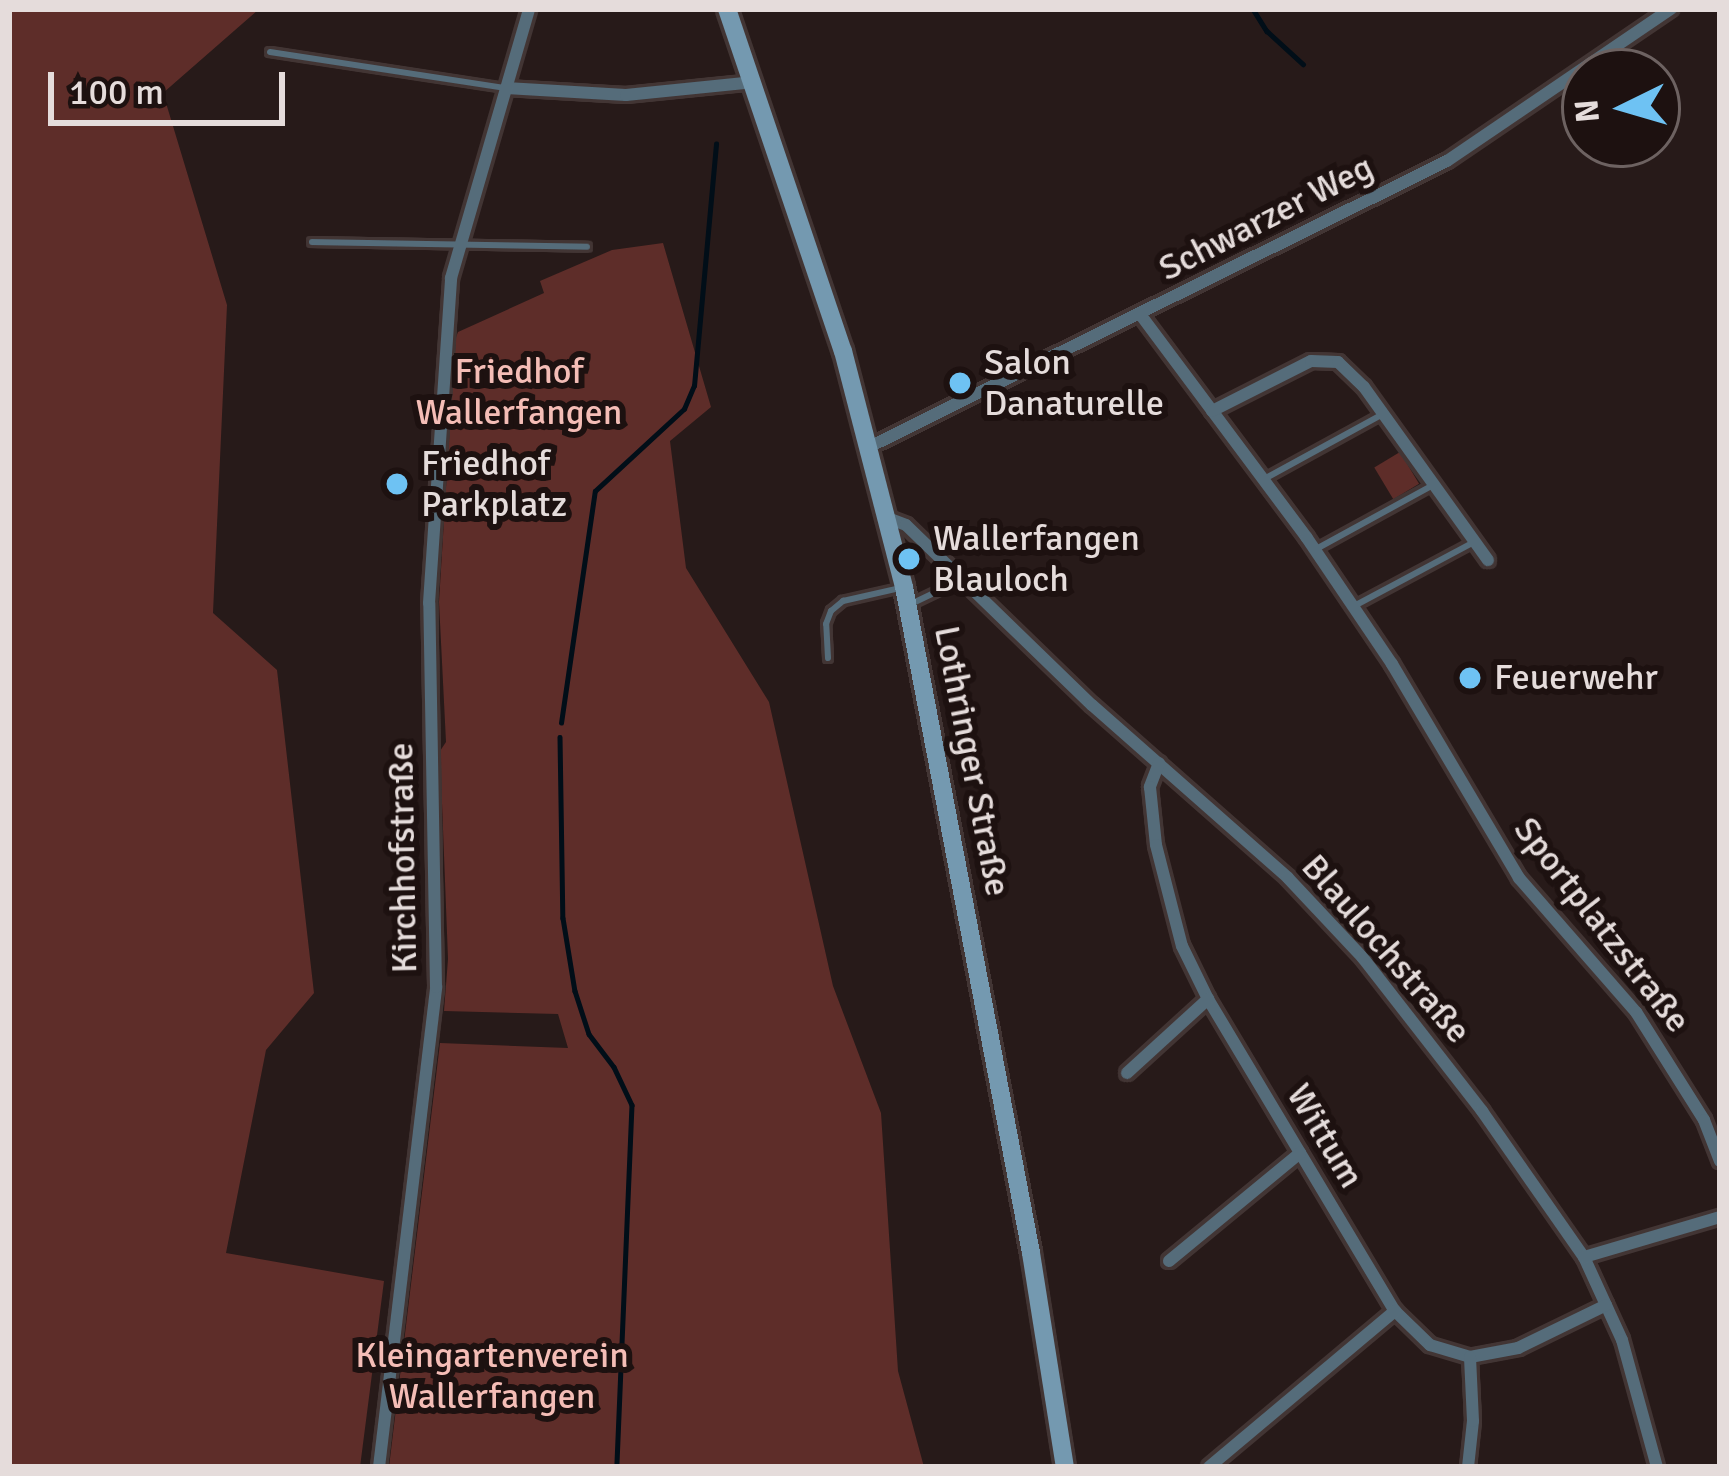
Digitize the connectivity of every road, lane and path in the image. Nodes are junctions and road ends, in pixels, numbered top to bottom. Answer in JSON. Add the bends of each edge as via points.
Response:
{"nodes":[{"id":1,"x":529,"y":9,"type":"edge"},
{"id":2,"x":727,"y":9,"type":"edge"},
{"id":3,"x":1671,"y":9,"type":"edge"},
{"id":4,"x":270,"y":52,"type":"dead end"},
{"id":5,"x":754,"y":82,"type":"junction"},
{"id":6,"x":506,"y":88,"type":"junction"},
{"id":7,"x":312,"y":242,"type":"dead end"},
{"id":8,"x":457,"y":245,"type":"junction"},
{"id":9,"x":586,"y":247,"type":"dead end"},
{"id":10,"x":1140,"y":314,"type":"junction"},
{"id":11,"x":1212,"y":411,"type":"junction"},
{"id":12,"x":1384,"y":414,"type":"junction"},
{"id":13,"x":869,"y":447,"type":"junction"},
{"id":14,"x":1263,"y":479,"type":"junction"},
{"id":15,"x":1434,"y":484,"type":"junction"},
{"id":16,"x":888,"y":518,"type":"junction"},
{"id":17,"x":1475,"y":541,"type":"junction"},
{"id":18,"x":1314,"y":549,"type":"junction"},
{"id":19,"x":1488,"y":560,"type":"dead end"},
{"id":20,"x":962,"y":578,"type":"junction"},
{"id":21,"x":906,"y":596,"type":"junction"},
{"id":22,"x":1353,"y":607,"type":"junction"},
{"id":23,"x":827,"y":658,"type":"dead end"},
{"id":24,"x":1159,"y":763,"type":"junction"},
{"id":25,"x":1208,"y":999,"type":"junction"},
{"id":26,"x":1126,"y":1073,"type":"dead end"},
{"id":27,"x":1300,"y":1153,"type":"junction"},
{"id":28,"x":1720,"y":1161,"type":"edge"},
{"id":29,"x":1720,"y":1217,"type":"edge"},
{"id":30,"x":1584,"y":1257,"type":"junction"},
{"id":31,"x":1169,"y":1261,"type":"dead end"},
{"id":32,"x":1606,"y":1305,"type":"junction"},
{"id":33,"x":1395,"y":1311,"type":"junction"},
{"id":34,"x":1470,"y":1357,"type":"junction"},
{"id":35,"x":379,"y":1467,"type":"edge"},
{"id":36,"x":1065,"y":1467,"type":"edge"},
{"id":37,"x":1209,"y":1467,"type":"edge"},
{"id":38,"x":1468,"y":1467,"type":"edge"},
{"id":39,"x":1657,"y":1467,"type":"edge"}],
"edges":[{"from":1,"to":6,"type":"street","name":"Kirchhofstraße"},
{"from":2,"to":5,"type":"street","name":"Lothringer Straße"},
{"from":3,"to":10,"type":"street","name":"Schwarzer Weg","via":[[1478,143]]},
{"from":4,"to":6,"type":"lane"},
{"from":5,"to":6,"type":"street","via":[[626,95]]},
{"from":5,"to":13,"type":"street","name":"Lothringer Straße"},
{"from":6,"to":8,"type":"street","name":"Kirchhofstraße"},
{"from":7,"to":8,"type":"lane"},
{"from":8,"to":9,"type":"lane"},
{"from":8,"to":35,"type":"street","name":"Kirchhofstraße","via":[[428,603],[436,987]]},
{"from":10,"to":11,"type":"street","name":"Sportplatzstraße"},
{"from":10,"to":13,"type":"street","name":"Schwarzer Weg"},
{"from":11,"to":12,"type":"street","via":[[1324,359],[1350,371]]},
{"from":11,"to":14,"type":"street","name":"Sportplatzstraße"},
{"from":12,"to":14,"type":"lane"},
{"from":12,"to":15,"type":"street"},
{"from":13,"to":16,"type":"street","name":"Lothringer Straße"},
{"from":14,"to":18,"type":"street","name":"Sportplatzstraße"},
{"from":15,"to":17,"type":"street"},
{"from":15,"to":18,"type":"lane"},
{"from":16,"to":20,"type":"street","name":"Blaulochstraße"},
{"from":16,"to":21,"type":"street","name":"Lothringer Straße"},
{"from":17,"to":19,"type":"street"},
{"from":17,"to":22,"type":"lane"},
{"from":18,"to":22,"type":"street","name":"Sportplatzstraße"},
{"from":20,"to":21,"type":"lane","via":[[933,598]]},
{"from":20,"to":24,"type":"street","name":"Blaulochstraße"},
{"from":21,"to":23,"type":"lane","via":[[843,602],[831,611]]},
{"from":21,"to":36,"type":"street","name":"Lothringer Straße"},
{"from":22,"to":28,"type":"street","name":"Sportplatzstraße","via":[[1519,878],[1636,1012],[1675,1070]]},
{"from":24,"to":25,"type":"street","name":"Wittum","via":[[1150,787],[1163,886]]},
{"from":24,"to":30,"type":"street","name":"Blaulochstraße","via":[[1364,958]]},
{"from":25,"to":26,"type":"street"},
{"from":25,"to":27,"type":"street","name":"Wittum"},
{"from":27,"to":31,"type":"street"},
{"from":27,"to":33,"type":"street","name":"Wittum"},
{"from":29,"to":30,"type":"street"},
{"from":30,"to":32,"type":"street","name":"Blaulochstraße"},
{"from":32,"to":34,"type":"street","via":[[1518,1348]]},
{"from":32,"to":39,"type":"street","name":"Blaulochstraße"},
{"from":33,"to":34,"type":"street","name":"Wittum","via":[[1430,1345]]},
{"from":33,"to":37,"type":"street"},
{"from":34,"to":38,"type":"street"}]}
